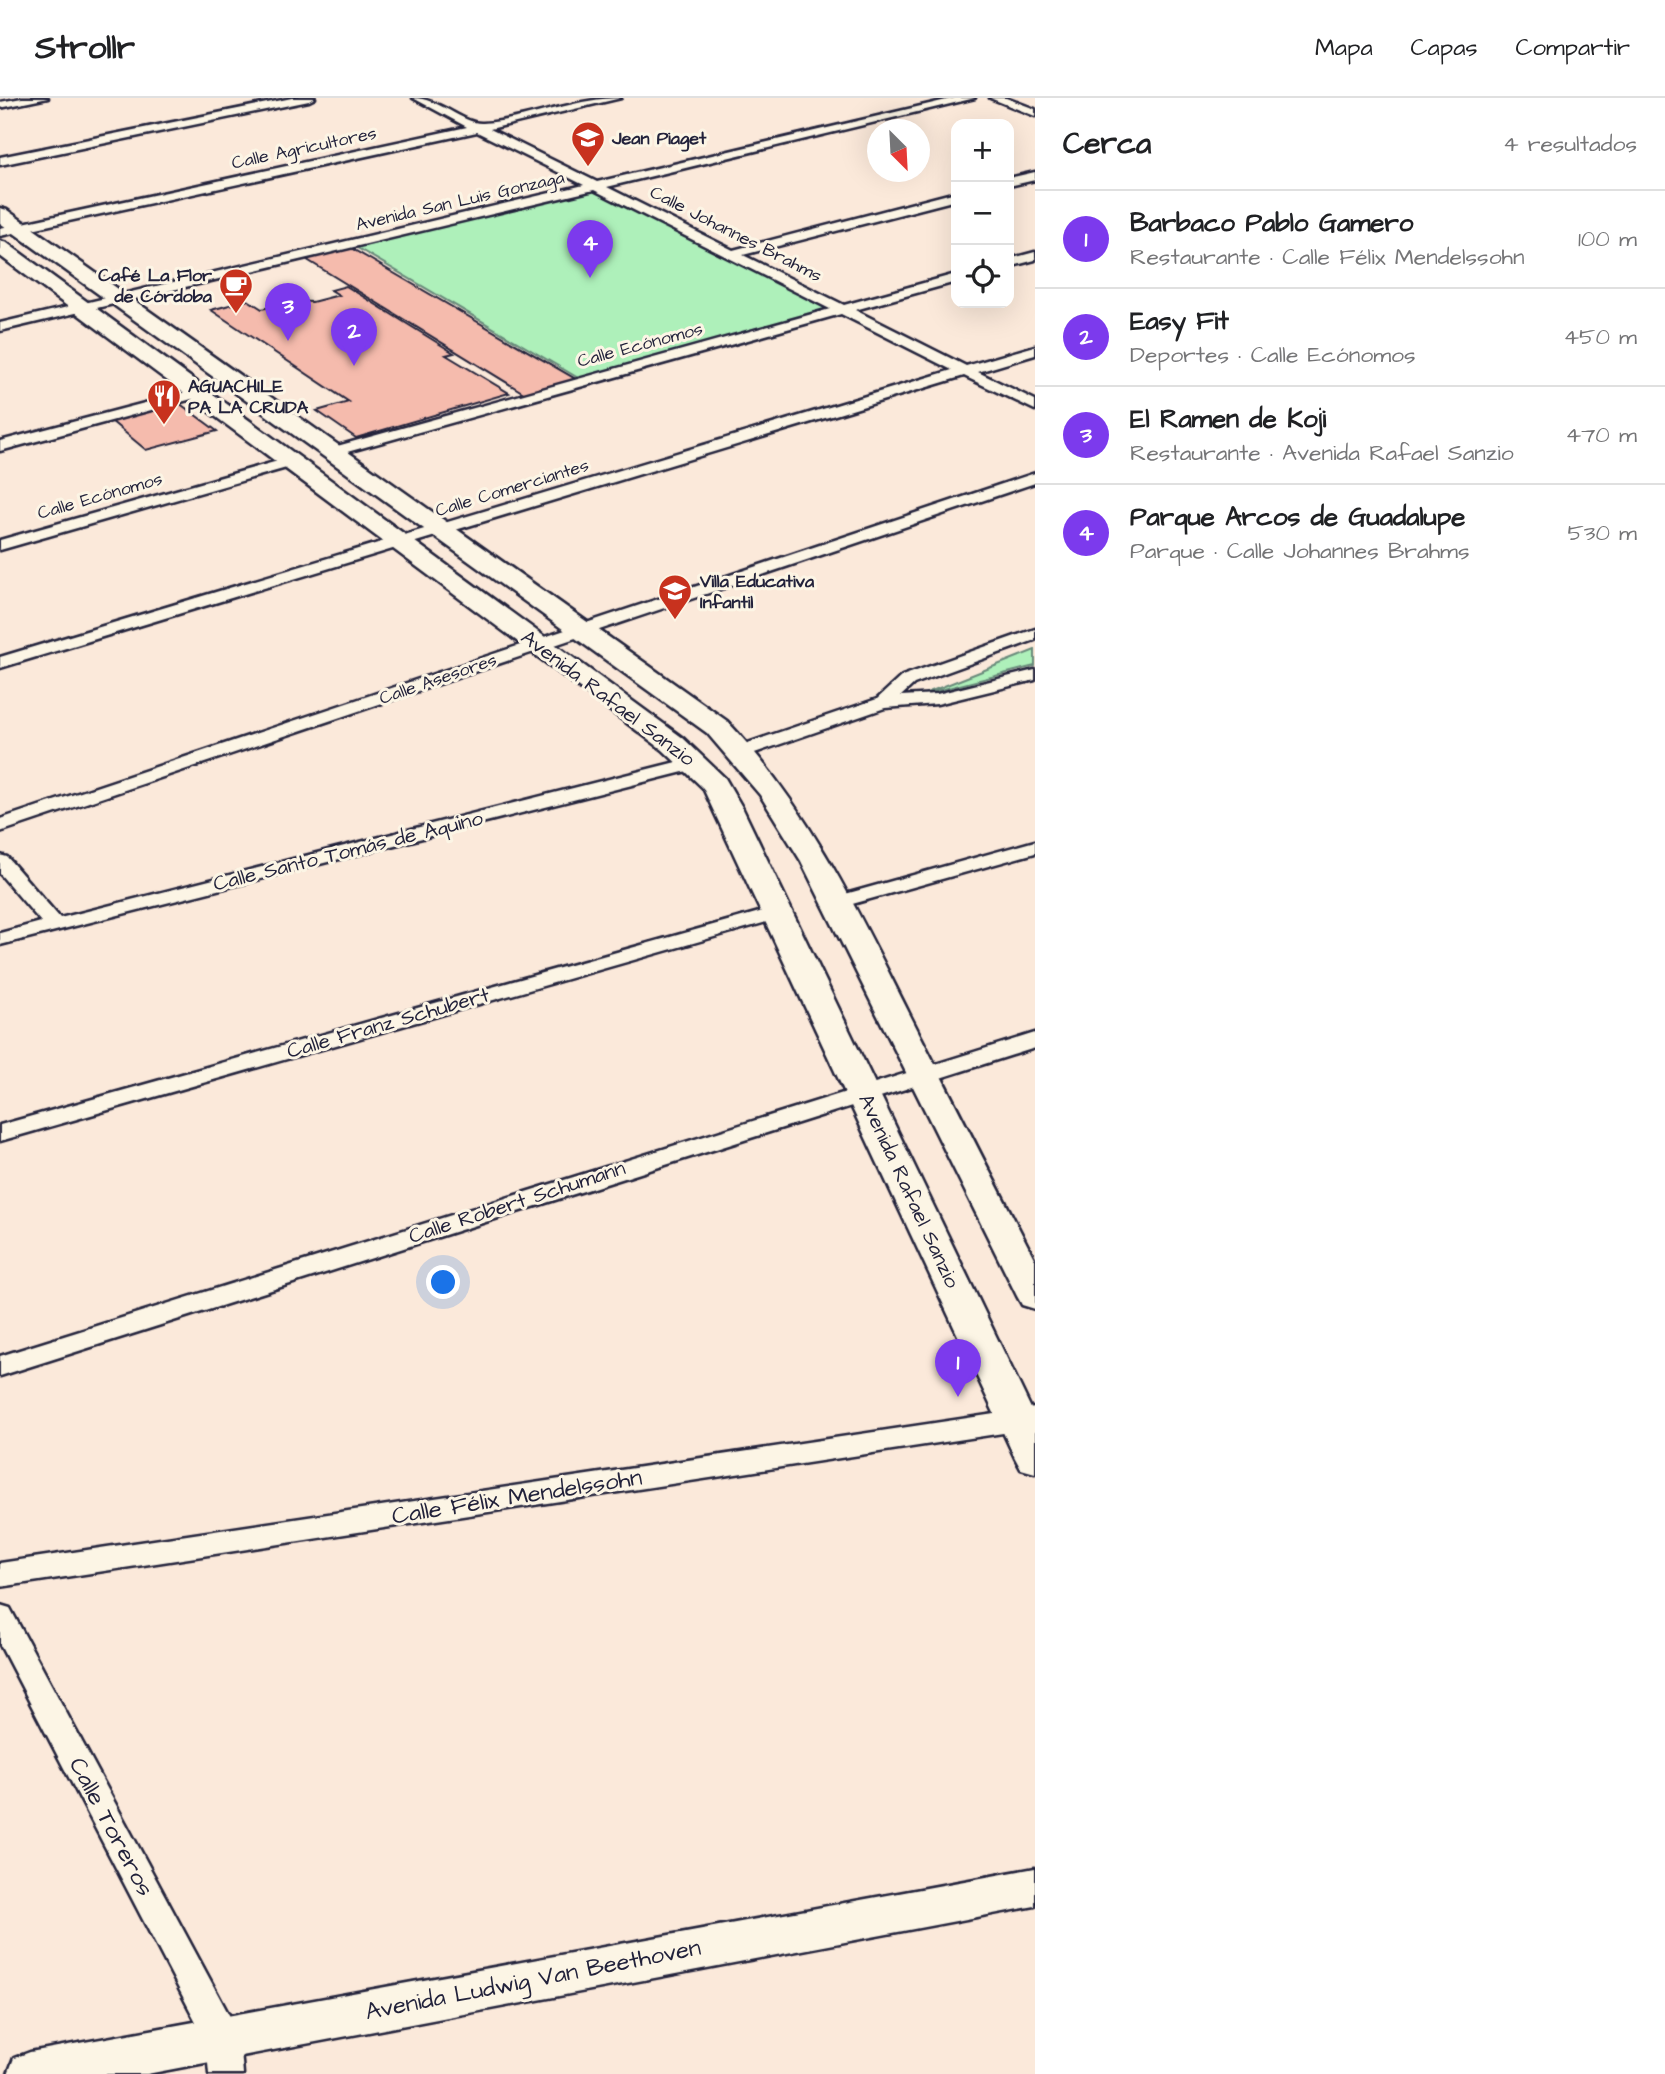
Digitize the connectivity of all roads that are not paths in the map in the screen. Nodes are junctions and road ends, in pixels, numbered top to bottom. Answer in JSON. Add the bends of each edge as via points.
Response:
{"nodes":[{"id":1,"x":42,"y":98,"type":"edge"},
{"id":2,"x":309,"y":98,"type":"edge"},
{"id":3,"x":419,"y":98,"type":"edge"},
{"id":4,"x":615,"y":98,"type":"edge"},
{"id":5,"x":969,"y":98,"type":"edge"},
{"id":6,"x":996,"y":98,"type":"edge"},
{"id":7,"x":0,"y":105,"type":"edge"},
{"id":8,"x":1035,"y":113,"type":"edge"},
{"id":9,"x":479,"y":127,"type":"junction"},
{"id":10,"x":0,"y":161,"type":"edge"},
{"id":11,"x":1035,"y":176,"type":"edge"},
{"id":12,"x":1013,"y":182,"type":"edge"},
{"id":13,"x":597,"y":186,"type":"junction"},
{"id":14,"x":951,"y":197,"type":"edge"},
{"id":15,"x":5,"y":230,"type":"edge"},
{"id":16,"x":732,"y":254,"type":"junction"},
{"id":17,"x":1035,"y":256,"type":"edge"},
{"id":18,"x":1014,"y":262,"type":"edge"},
{"id":19,"x":951,"y":279,"type":"edge"},
{"id":20,"x":119,"y":299,"type":"junction"},
{"id":21,"x":82,"y":308,"type":"junction"},
{"id":22,"x":843,"y":309,"type":"junction"},
{"id":23,"x":0,"y":327,"type":"edge"},
{"id":24,"x":1035,"y":350,"type":"edge"},
{"id":25,"x":965,"y":371,"type":"junction"},
{"id":26,"x":198,"y":393,"type":"junction"},
{"id":27,"x":1035,"y":407,"type":"edge"},
{"id":28,"x":0,"y":446,"type":"edge"},
{"id":29,"x":335,"y":451,"type":"junction"},
{"id":30,"x":292,"y":462,"type":"junction"},
{"id":31,"x":1035,"y":478,"type":"edge"},
{"id":32,"x":441,"y":529,"type":"junction"},
{"id":33,"x":399,"y":541,"type":"junction"},
{"id":34,"x":0,"y":545,"type":"edge"},
{"id":35,"x":582,"y":630,"type":"junction"},
{"id":36,"x":1035,"y":634,"type":"edge"},
{"id":37,"x":538,"y":645,"type":"junction"},
{"id":38,"x":0,"y":663,"type":"edge"},
{"id":39,"x":1035,"y":675,"type":"edge"},
{"id":40,"x":883,"y":703,"type":"junction"},
{"id":41,"x":743,"y":751,"type":"junction"},
{"id":42,"x":696,"y":763,"type":"junction"},
{"id":43,"x":0,"y":826,"type":"edge"},
{"id":44,"x":1035,"y":847,"type":"edge"},
{"id":45,"x":0,"y":862,"type":"edge"},
{"id":46,"x":838,"y":902,"type":"junction"},
{"id":47,"x":777,"y":913,"type":"junction"},
{"id":48,"x":55,"y":925,"type":"junction"},
{"id":49,"x":0,"y":939,"type":"edge"},
{"id":50,"x":1035,"y":1040,"type":"edge"},
{"id":51,"x":923,"y":1074,"type":"junction"},
{"id":52,"x":863,"y":1093,"type":"junction"},
{"id":53,"x":0,"y":1133,"type":"edge"},
{"id":54,"x":1035,"y":1296,"type":"edge"},
{"id":55,"x":0,"y":1366,"type":"edge"},
{"id":56,"x":1026,"y":1419,"type":"edge"},
{"id":57,"x":1035,"y":1458,"type":"edge"},
{"id":58,"x":0,"y":1576,"type":"edge"},
{"id":59,"x":0,"y":1617,"type":"edge"},
{"id":60,"x":1035,"y":1886,"type":"edge"},
{"id":61,"x":225,"y":2056,"type":"edge"},
{"id":62,"x":30,"y":2074,"type":"edge"}],
"edges":[{"from":1,"to":7,"type":"street"},
{"from":2,"to":10,"type":"street"},
{"from":3,"to":9,"type":"street","name":"Calle Johannes Brahms"},
{"from":4,"to":9,"type":"street","name":"Calle Agricultores"},
{"from":5,"to":13,"type":"street","name":"Avenida San Luis Gonzaga"},
{"from":6,"to":8,"type":"street"},
{"from":9,"to":13,"type":"street","name":"Calle Johannes Brahms"},
{"from":9,"to":15,"type":"street","name":"Calle Agricultores"},
{"from":11,"to":12,"type":"street"},
{"from":13,"to":16,"type":"street","name":"Calle Johannes Brahms"},
{"from":13,"to":20,"type":"street","name":"Avenida San Luis Gonzaga"},
{"from":14,"to":16,"type":"street"},
{"from":15,"to":20,"type":"main road","name":"Avenida Rafael Sanzio"},
{"from":15,"to":21,"type":"main road","name":"Avenida Rafael Sanzio"},
{"from":16,"to":22,"type":"street","name":"Calle Johannes Brahms"},
{"from":17,"to":18,"type":"street"},
{"from":19,"to":22,"type":"street","name":"Calle Ecónomos"},
{"from":20,"to":21,"type":"street","name":"Avenida San Luis Gonzaga"},
{"from":20,"to":29,"type":"main road","name":"Avenida Rafael Sanzio"},
{"from":21,"to":23,"type":"street","name":"Avenida San Luis Gonzaga"},
{"from":21,"to":26,"type":"main road","name":"Avenida Rafael Sanzio"},
{"from":22,"to":25,"type":"street","name":"Calle Johannes Brahms"},
{"from":22,"to":29,"type":"street","name":"Calle Ecónomos"},
{"from":24,"to":25,"type":"street","name":"Calle Comerciantes"},
{"from":25,"to":27,"type":"street","name":"Calle Johannes Brahms"},
{"from":25,"to":32,"type":"street","name":"Calle Comerciantes"},
{"from":26,"to":28,"type":"street"},
{"from":26,"to":30,"type":"main road","name":"Avenida Rafael Sanzio"},
{"from":29,"to":32,"type":"main road","name":"Avenida Rafael Sanzio"},
{"from":30,"to":33,"type":"main road","name":"Avenida Rafael Sanzio"},
{"from":30,"to":34,"type":"street","name":"Calle Ecónomos"},
{"from":31,"to":35,"type":"street","name":"Calle Asesores"},
{"from":32,"to":33,"type":"street","name":"Calle Comerciantes"},
{"from":32,"to":35,"type":"main road","name":"Avenida Rafael Sanzio"},
{"from":33,"to":37,"type":"main road","name":"Avenida Rafael Sanzio"},
{"from":33,"to":38,"type":"street","name":"Calle Comerciantes"},
{"from":35,"to":37,"type":"street","name":"Calle Asesores"},
{"from":35,"to":41,"type":"main road","name":"Avenida Rafael Sanzio","via":[[717,727]]},
{"from":36,"to":40,"type":"street","via":[[908,680]]},
{"from":37,"to":42,"type":"main road","name":"Avenida Rafael Sanzio"},
{"from":37,"to":43,"type":"street","name":"Calle Asesores"},
{"from":39,"to":40,"type":"street","via":[[937,699]]},
{"from":40,"to":41,"type":"street"},
{"from":41,"to":46,"type":"main road","name":"Avenida Rafael Sanzio","via":[[774,790]]},
{"from":42,"to":47,"type":"main road","name":"Avenida Rafael Sanzio","via":[[729,809]]},
{"from":42,"to":48,"type":"street","name":"Calle Santo Tomás de Aquino"},
{"from":44,"to":46,"type":"street"},
{"from":45,"to":48,"type":"street"},
{"from":46,"to":51,"type":"main road","name":"Avenida Rafael Sanzio"},
{"from":47,"to":52,"type":"main road","name":"Avenida Rafael Sanzio"},
{"from":47,"to":53,"type":"street","name":"Calle Franz Schubert"},
{"from":48,"to":49,"type":"street","name":"Calle Santo Tomás de Aquino"},
{"from":50,"to":51,"type":"street","name":"Calle Robert Schumann"},
{"from":51,"to":52,"type":"street","name":"Calle Robert Schumann"},
{"from":51,"to":54,"type":"main road","name":"Avenida Rafael Sanzio"},
{"from":52,"to":55,"type":"street","name":"Calle Robert Schumann"},
{"from":52,"to":56,"type":"main road","name":"Avenida Rafael Sanzio"},
{"from":56,"to":57,"type":"main road","name":"Avenida Rafael Sanzio"},
{"from":56,"to":58,"type":"street","name":"Calle Félix Mendelssohn"},
{"from":59,"to":61,"type":"street","name":"Calle Toreros"},
{"from":60,"to":61,"type":"street","name":"Avenida Ludwig Van Beethoven"},
{"from":61,"to":62,"type":"street","name":"Avenida Ludwig Van Beethoven"}]}
